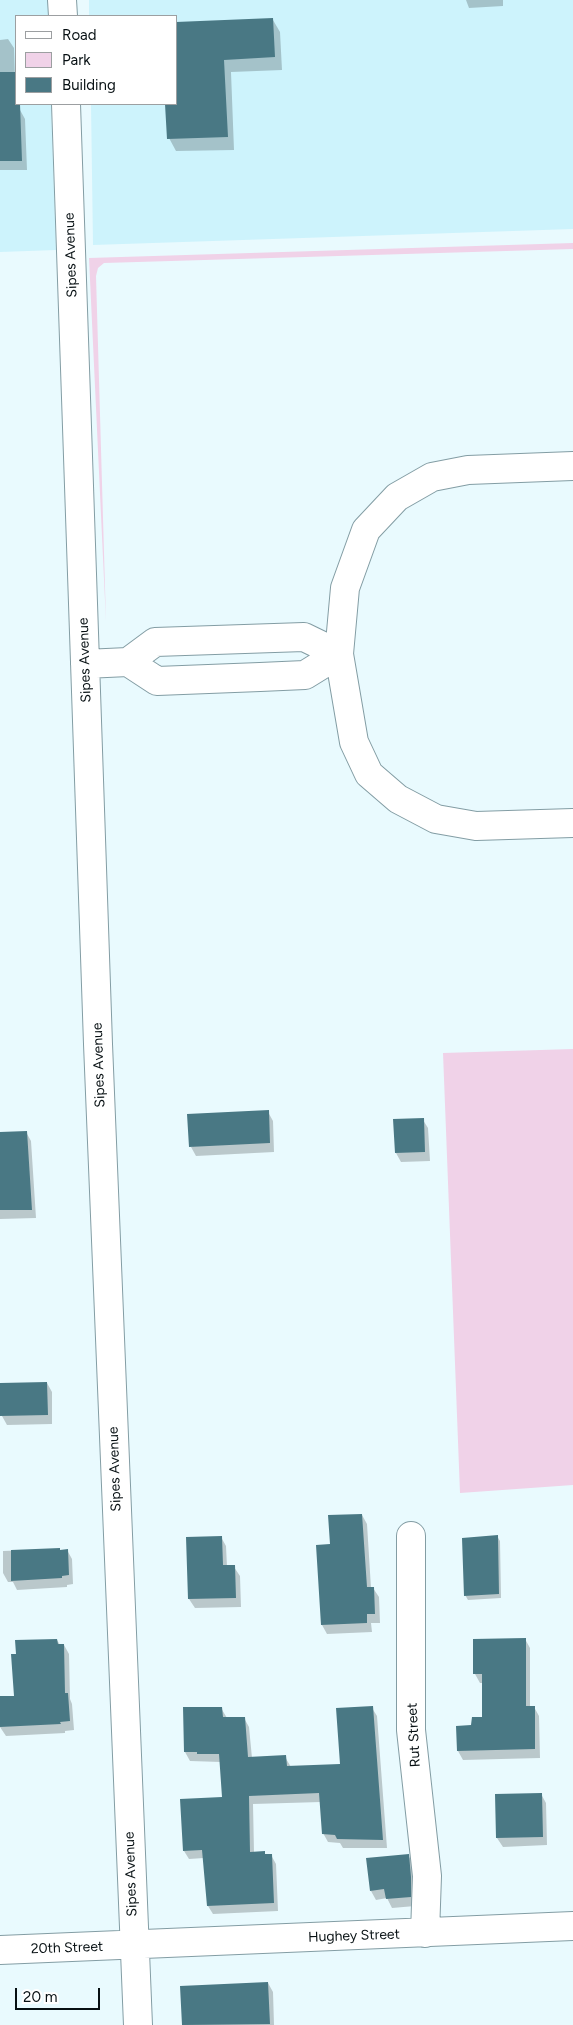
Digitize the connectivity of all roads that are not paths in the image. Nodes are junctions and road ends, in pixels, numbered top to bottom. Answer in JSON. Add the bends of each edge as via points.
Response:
{"nodes":[{"id":1,"x":62,"y":0,"type":"edge"},
{"id":2,"x":63,"y":15,"type":"edge"},
{"id":3,"x":66,"y":105,"type":"edge"},
{"id":4,"x":573,"y":466,"type":"edge"},
{"id":5,"x":214,"y":640,"type":"junction"},
{"id":6,"x":339,"y":654,"type":"junction"},
{"id":7,"x":128,"y":662,"type":"junction"},
{"id":8,"x":85,"y":664,"type":"junction"},
{"id":9,"x":214,"y":679,"type":"junction"},
{"id":10,"x":573,"y":823,"type":"edge"},
{"id":11,"x":411,"y":1536,"type":"dead end"},
{"id":12,"x":573,"y":1926,"type":"edge"},
{"id":13,"x":425,"y":1933,"type":"junction"},
{"id":14,"x":134,"y":1946,"type":"junction"},
{"id":15,"x":0,"y":1950,"type":"edge"},
{"id":16,"x":138,"y":2025,"type":"edge"}],
"edges":[{"from":1,"to":2,"type":"street"},
{"from":3,"to":8,"type":"street","name":"Sipes Avenue"},
{"from":4,"to":6,"type":"street","via":[[468,470],[432,477],[398,497],[366,530],[345,588]]},
{"from":5,"to":6,"type":"street","via":[[304,637]]},
{"from":5,"to":7,"type":"street","via":[[155,642]]},
{"from":5,"to":9,"type":"street"},
{"from":6,"to":9,"type":"street","via":[[305,675]]},
{"from":6,"to":10,"type":"street","via":[[354,742],[369,774],[398,799],[436,818],[476,826]]},
{"from":7,"to":8,"type":"street"},
{"from":7,"to":9,"type":"street","via":[[157,681]]},
{"from":8,"to":14,"type":"street","name":"Sipes Avenue"},
{"from":11,"to":13,"type":"street","name":"Rut Street","via":[[412,1730],[426,1876]]},
{"from":12,"to":13,"type":"street","name":"Hughey Street"},
{"from":13,"to":14,"type":"street","name":"Hughey Street"},
{"from":14,"to":15,"type":"street","name":"20th Street"},
{"from":14,"to":16,"type":"street","name":"Sipes Avenue"}]}
